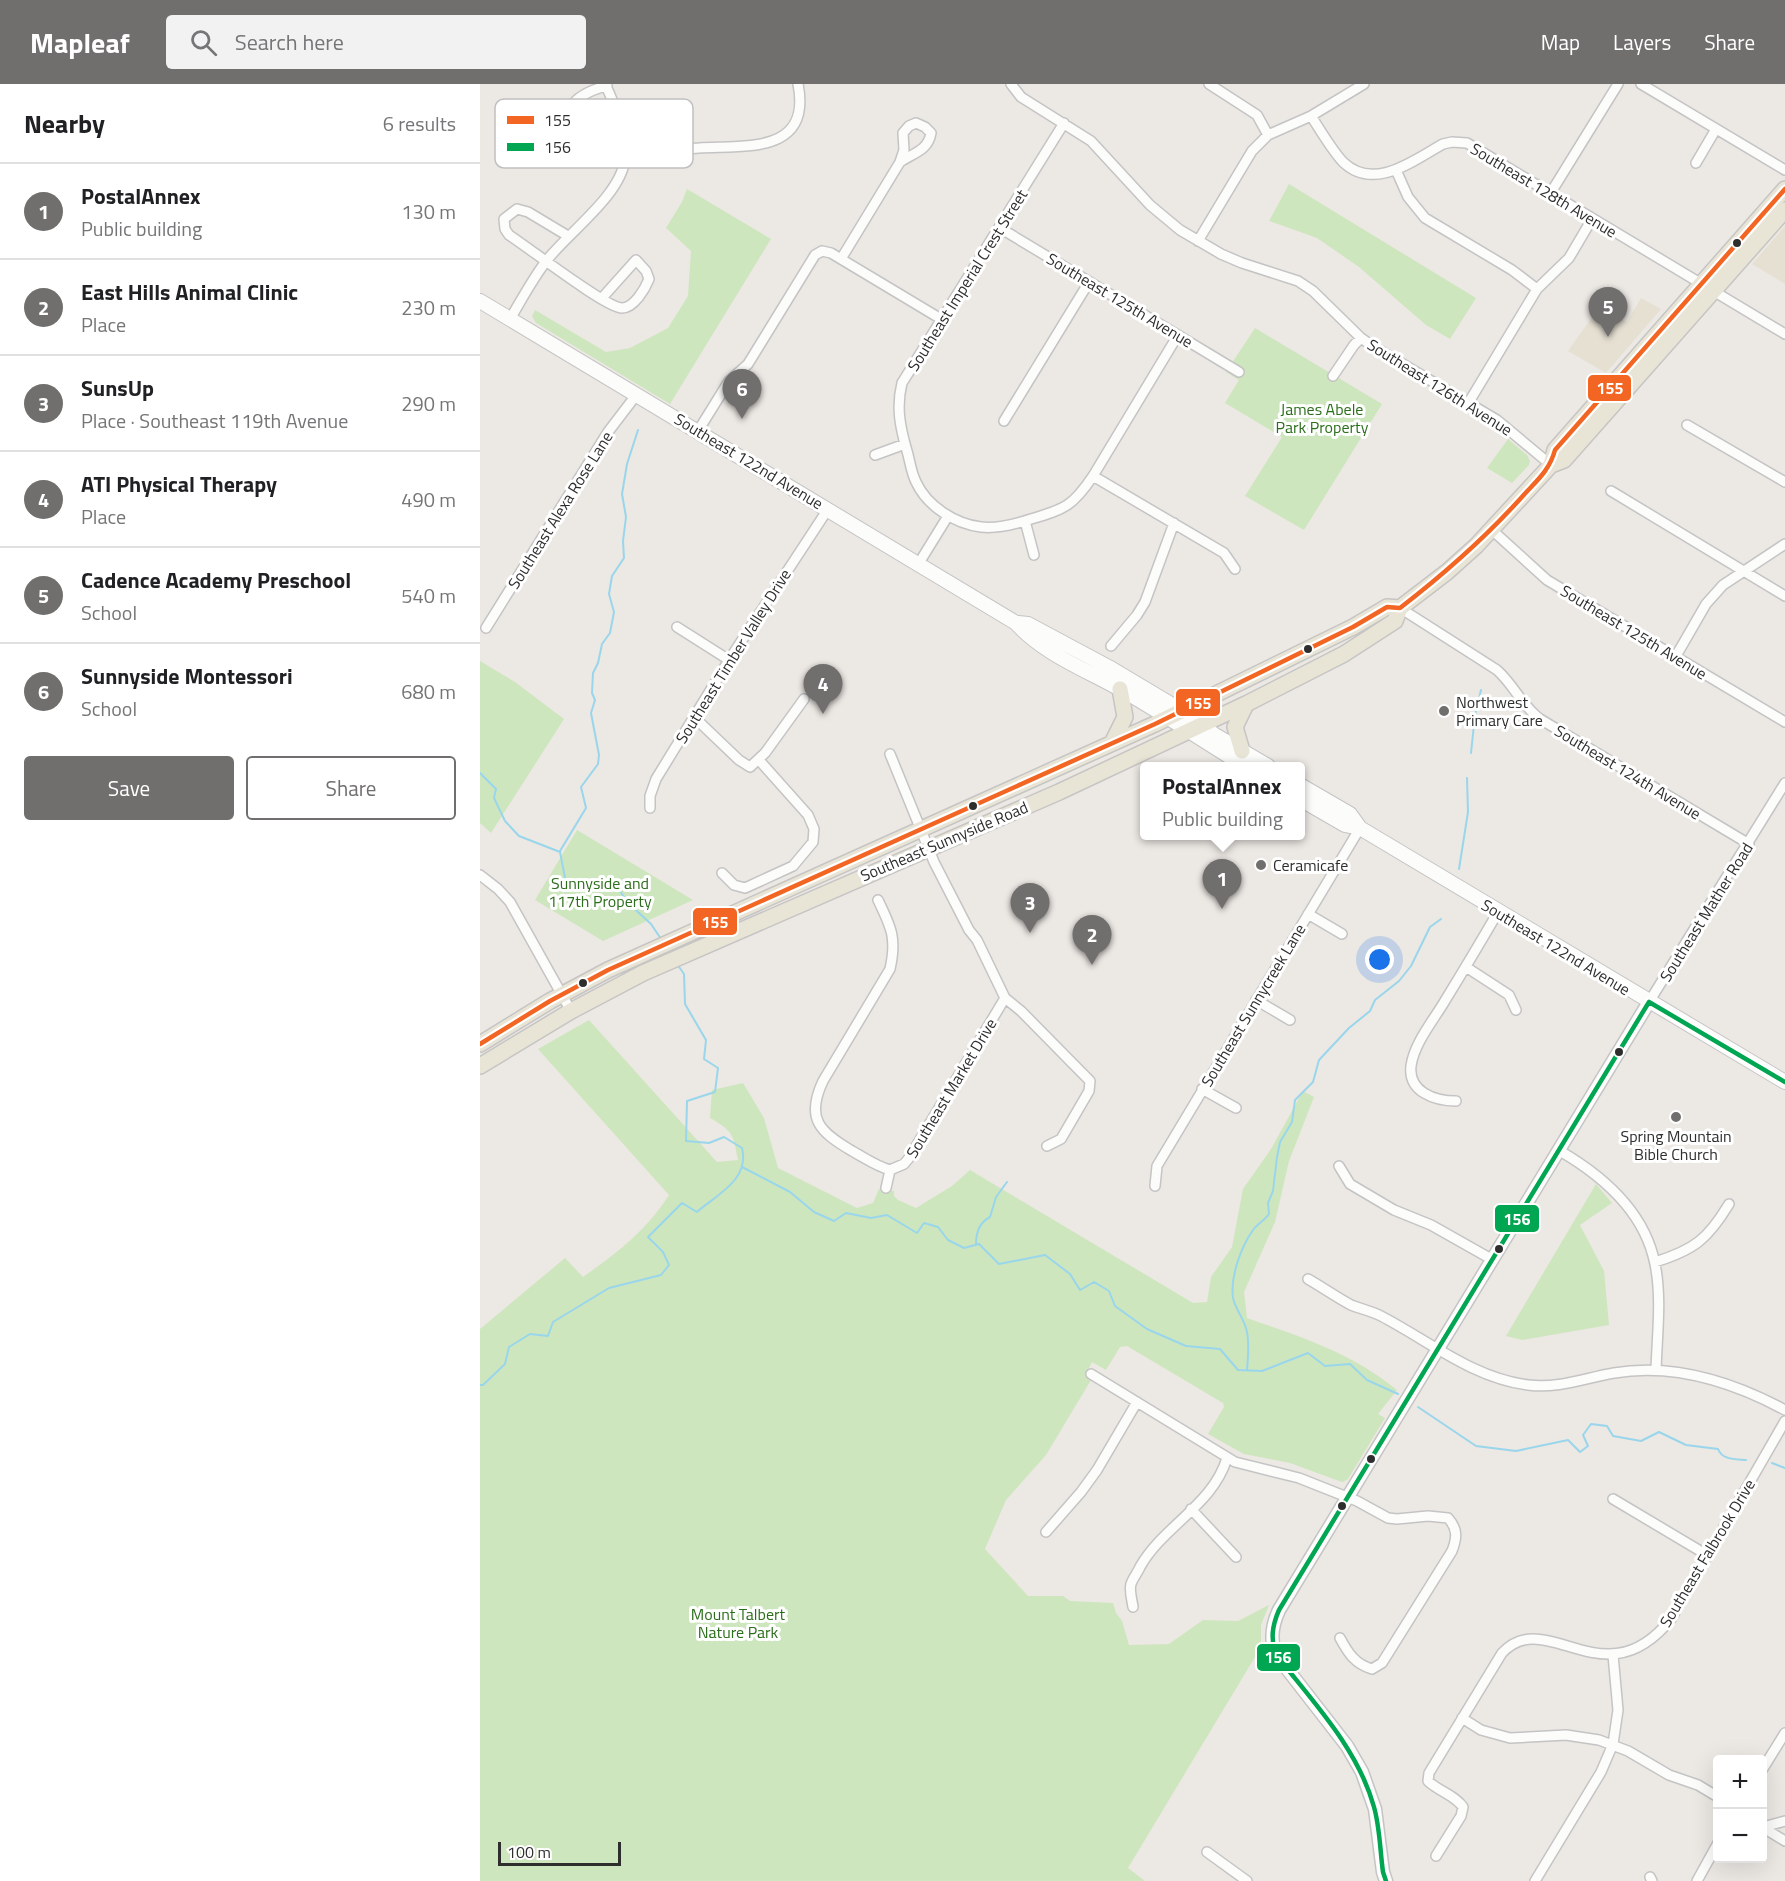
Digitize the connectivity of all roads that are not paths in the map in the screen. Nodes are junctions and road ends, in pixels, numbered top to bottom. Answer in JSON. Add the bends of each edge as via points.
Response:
{"nodes":[{"id":1,"x":798,"y":84,"type":"edge"},
{"id":2,"x":1011,"y":84,"type":"edge"},
{"id":3,"x":1209,"y":84,"type":"edge"},
{"id":4,"x":1364,"y":84,"type":"edge"},
{"id":5,"x":1618,"y":84,"type":"edge"},
{"id":6,"x":1641,"y":84,"type":"edge"},
{"id":7,"x":607,"y":85,"type":"edge"},
{"id":8,"x":1351,"y":88,"type":"edge"},
{"id":9,"x":577,"y":99,"type":"edge"},
{"id":10,"x":1311,"y":116,"type":"junction"},
{"id":11,"x":1064,"y":123,"type":"junction"},
{"id":12,"x":1716,"y":129,"type":"junction"},
{"id":13,"x":1268,"y":135,"type":"junction"},
{"id":14,"x":693,"y":149,"type":"edge"},
{"id":15,"x":900,"y":162,"type":"dead end"},
{"id":16,"x":1696,"y":163,"type":"dead end"},
{"id":17,"x":623,"y":168,"type":"edge"},
{"id":18,"x":1396,"y":170,"type":"junction"},
{"id":19,"x":1785,"y":170,"type":"edge"},
{"id":20,"x":1785,"y":189,"type":"edge"},
{"id":21,"x":1550,"y":194,"type":"junction"},
{"id":22,"x":1785,"y":210,"type":"edge"},
{"id":23,"x":1592,"y":219,"type":"junction"},
{"id":24,"x":1000,"y":228,"type":"junction"},
{"id":25,"x":568,"y":236,"type":"junction"},
{"id":26,"x":1198,"y":241,"type":"junction"},
{"id":27,"x":841,"y":259,"type":"junction"},
{"id":28,"x":546,"y":261,"type":"junction"},
{"id":29,"x":1089,"y":282,"type":"junction"},
{"id":30,"x":1707,"y":288,"type":"junction"},
{"id":31,"x":1537,"y":289,"type":"junction"},
{"id":32,"x":602,"y":298,"type":"junction"},
{"id":33,"x":480,"y":301,"type":"edge"},
{"id":34,"x":510,"y":318,"type":"junction"},
{"id":35,"x":941,"y":319,"type":"junction"},
{"id":36,"x":1785,"y":334,"type":"edge"},
{"id":37,"x":1178,"y":335,"type":"junction"},
{"id":38,"x":1362,"y":338,"type":"junction"},
{"id":39,"x":1624,"y":370,"type":"junction"},
{"id":40,"x":1239,"y":372,"type":"dead end"},
{"id":41,"x":1333,"y":376,"type":"dead end"},
{"id":42,"x":637,"y":394,"type":"junction"},
{"id":43,"x":1618,"y":399,"type":"junction"},
{"id":44,"x":1469,"y":402,"type":"junction"},
{"id":45,"x":1004,"y":421,"type":"dead end"},
{"id":46,"x":1687,"y":425,"type":"dead end"},
{"id":47,"x":698,"y":431,"type":"junction"},
{"id":48,"x":905,"y":444,"type":"junction"},
{"id":49,"x":875,"y":455,"type":"dead end"},
{"id":50,"x":1551,"y":465,"type":"junction"},
{"id":51,"x":1093,"y":476,"type":"junction"},
{"id":52,"x":1785,"y":482,"type":"edge"},
{"id":53,"x":1611,"y":491,"type":"dead end"},
{"id":54,"x":828,"y":509,"type":"junction"},
{"id":55,"x":948,"y":516,"type":"junction"},
{"id":56,"x":1025,"y":521,"type":"junction"},
{"id":57,"x":1174,"y":523,"type":"junction"},
{"id":58,"x":1492,"y":530,"type":"junction"},
{"id":59,"x":1785,"y":544,"type":"edge"},
{"id":60,"x":1034,"y":555,"type":"dead end"},
{"id":61,"x":919,"y":563,"type":"junction"},
{"id":62,"x":1236,"y":569,"type":"dead end"},
{"id":63,"x":1744,"y":571,"type":"junction"},
{"id":64,"x":1785,"y":596,"type":"edge"},
{"id":65,"x":1400,"y":608,"type":"junction"},
{"id":66,"x":1016,"y":623,"type":"junction"},
{"id":67,"x":677,"y":627,"type":"dead end"},
{"id":68,"x":1353,"y":627,"type":"junction"},
{"id":69,"x":486,"y":628,"type":"dead end"},
{"id":70,"x":1111,"y":646,"type":"dead end"},
{"id":71,"x":1344,"y":654,"type":"junction"},
{"id":72,"x":1676,"y":656,"type":"junction"},
{"id":73,"x":729,"y":660,"type":"junction"},
{"id":74,"x":1120,"y":689,"type":"junction"},
{"id":75,"x":804,"y":699,"type":"dead end"},
{"id":76,"x":1246,"y":704,"type":"junction"},
{"id":77,"x":1174,"y":715,"type":"junction"},
{"id":78,"x":693,"y":717,"type":"junction"},
{"id":79,"x":1785,"y":722,"type":"edge"},
{"id":80,"x":1194,"y":728,"type":"junction"},
{"id":81,"x":1113,"y":741,"type":"junction"},
{"id":82,"x":1242,"y":751,"type":"junction"},
{"id":83,"x":890,"y":754,"type":"dead end"},
{"id":84,"x":759,"y":760,"type":"junction"},
{"id":85,"x":1240,"y":762,"type":"edge"},
{"id":86,"x":1261,"y":762,"type":"edge"},
{"id":87,"x":1785,"y":783,"type":"edge"},
{"id":88,"x":1305,"y":788,"type":"edge"},
{"id":89,"x":1305,"y":796,"type":"edge"},
{"id":90,"x":1319,"y":797,"type":"junction"},
{"id":91,"x":1305,"y":802,"type":"edge"},
{"id":92,"x":650,"y":807,"type":"dead end"},
{"id":93,"x":1360,"y":828,"type":"junction"},
{"id":94,"x":922,"y":830,"type":"junction"},
{"id":95,"x":1749,"y":844,"type":"junction"},
{"id":96,"x":929,"y":848,"type":"junction"},
{"id":97,"x":722,"y":873,"type":"dead end"},
{"id":98,"x":480,"y":875,"type":"edge"},
{"id":99,"x":878,"y":900,"type":"dead end"},
{"id":100,"x":1498,"y":912,"type":"junction"},
{"id":101,"x":1308,"y":914,"type":"junction"},
{"id":102,"x":1342,"y":934,"type":"dead end"},
{"id":103,"x":1466,"y":967,"type":"junction"},
{"id":104,"x":562,"y":995,"type":"junction"},
{"id":105,"x":1005,"y":998,"type":"junction"},
{"id":106,"x":1256,"y":1000,"type":"junction"},
{"id":107,"x":1649,"y":1002,"type":"junction"},
{"id":108,"x":1516,"y":1010,"type":"dead end"},
{"id":109,"x":571,"y":1011,"type":"junction"},
{"id":110,"x":1290,"y":1020,"type":"dead end"},
{"id":111,"x":480,"y":1044,"type":"edge"},
{"id":112,"x":480,"y":1066,"type":"edge"},
{"id":113,"x":1785,"y":1082,"type":"edge"},
{"id":114,"x":1202,"y":1089,"type":"junction"},
{"id":115,"x":1456,"y":1101,"type":"dead end"},
{"id":116,"x":1236,"y":1108,"type":"dead end"},
{"id":117,"x":1047,"y":1146,"type":"dead end"},
{"id":118,"x":1560,"y":1151,"type":"junction"},
{"id":119,"x":1340,"y":1166,"type":"dead end"},
{"id":120,"x":890,"y":1170,"type":"junction"},
{"id":121,"x":1155,"y":1186,"type":"dead end"},
{"id":122,"x":886,"y":1188,"type":"dead end"},
{"id":123,"x":1729,"y":1204,"type":"dead end"},
{"id":124,"x":1493,"y":1260,"type":"junction"},
{"id":125,"x":1655,"y":1262,"type":"junction"},
{"id":126,"x":1308,"y":1279,"type":"dead end"},
{"id":127,"x":1439,"y":1350,"type":"junction"},
{"id":128,"x":1656,"y":1370,"type":"junction"},
{"id":129,"x":1091,"y":1374,"type":"dead end"},
{"id":130,"x":1137,"y":1402,"type":"junction"},
{"id":131,"x":1785,"y":1410,"type":"edge"},
{"id":132,"x":1785,"y":1421,"type":"edge"},
{"id":133,"x":1227,"y":1458,"type":"junction"},
{"id":134,"x":1349,"y":1498,"type":"junction"},
{"id":135,"x":1613,"y":1499,"type":"dead end"},
{"id":136,"x":1191,"y":1509,"type":"junction"},
{"id":137,"x":1046,"y":1532,"type":"dead end"},
{"id":138,"x":1707,"y":1555,"type":"junction"},
{"id":139,"x":1236,"y":1557,"type":"dead end"},
{"id":140,"x":1133,"y":1607,"type":"dead end"},
{"id":141,"x":1340,"y":1638,"type":"dead end"},
{"id":142,"x":1613,"y":1655,"type":"junction"},
{"id":143,"x":1462,"y":1718,"type":"junction"},
{"id":144,"x":1785,"y":1733,"type":"edge"},
{"id":145,"x":1614,"y":1744,"type":"junction"},
{"id":146,"x":1767,"y":1762,"type":"edge"},
{"id":147,"x":1713,"y":1794,"type":"edge"},
{"id":148,"x":1785,"y":1821,"type":"edge"},
{"id":149,"x":1767,"y":1826,"type":"edge"},
{"id":150,"x":1767,"y":1830,"type":"edge"},
{"id":151,"x":1785,"y":1841,"type":"edge"},
{"id":152,"x":1207,"y":1852,"type":"dead end"},
{"id":153,"x":1713,"y":1852,"type":"edge"},
{"id":154,"x":1436,"y":1856,"type":"dead end"},
{"id":155,"x":1246,"y":1881,"type":"edge"},
{"id":156,"x":1386,"y":1881,"type":"edge"},
{"id":157,"x":1535,"y":1881,"type":"edge"},
{"id":158,"x":1697,"y":1881,"type":"edge"}],
"edges":[{"from":1,"to":14,"type":"street","via":[[797,117],[785,134],[772,143]]},
{"from":2,"to":11,"type":"street","name":"Southeast 126th Avenue","via":[[1021,97]]},
{"from":3,"to":13,"type":"street","via":[[1257,115]]},
{"from":4,"to":8,"type":"street"},
{"from":5,"to":21,"type":"street"},
{"from":6,"to":12,"type":"street"},
{"from":7,"to":9,"type":"street"},
{"from":8,"to":10,"type":"street"},
{"from":10,"to":13,"type":"street"},
{"from":10,"to":18,"type":"street","name":"Southeast 128th Avenue","via":[[1337,155],[1350,167],[1374,176]]},
{"from":11,"to":24,"type":"street","name":"Southeast Imperial Crest Street"},
{"from":11,"to":26,"type":"street","name":"Southeast 126th Avenue","via":[[1091,141],[1150,205]]},
{"from":12,"to":16,"type":"street"},
{"from":12,"to":19,"type":"street"},
{"from":13,"to":26,"type":"street","via":[[1252,151]]},
{"from":15,"to":27,"type":"street"},
{"from":17,"to":25,"type":"street","via":[[612,190]]},
{"from":18,"to":21,"type":"street","name":"Southeast 128th Avenue","via":[[1443,144],[1461,142]]},
{"from":18,"to":31,"type":"street","via":[[1408,197],[1425,218]]},
{"from":20,"to":30,"type":"main road","name":"Southeast Sunnyside Road"},
{"from":21,"to":23,"type":"street","name":"Southeast 128th Avenue"},
{"from":22,"to":30,"type":"main road","name":"Southeast Sunnyside Road"},
{"from":23,"to":30,"type":"street","name":"Southeast 128th Avenue"},
{"from":23,"to":31,"type":"street","via":[[1569,258]]},
{"from":24,"to":29,"type":"street","name":"Southeast 125th Avenue"},
{"from":24,"to":35,"type":"street","name":"Southeast Imperial Crest Street"},
{"from":25,"to":28,"type":"street"},
{"from":25,"to":28,"type":"street","via":[[517,209],[504,219],[509,235]]},
{"from":26,"to":38,"type":"street","name":"Southeast 126th Avenue","via":[[1242,263],[1298,281],[1314,291]]},
{"from":27,"to":35,"type":"street"},
{"from":27,"to":47,"type":"street","via":[[822,251],[815,255],[748,364],[729,381]]},
{"from":28,"to":32,"type":"street"},
{"from":28,"to":34,"type":"street"},
{"from":29,"to":37,"type":"street","name":"Southeast 125th Avenue"},
{"from":29,"to":45,"type":"street"},
{"from":30,"to":36,"type":"street","name":"Southeast 128th Avenue"},
{"from":30,"to":39,"type":"main road","name":"Southeast Sunnyside Road"},
{"from":30,"to":43,"type":"main road","name":"Southeast Sunnyside Road"},
{"from":31,"to":44,"type":"street"},
{"from":32,"to":32,"type":"street","via":[[636,260],[646,270],[649,279],[628,307],[614,306]]},
{"from":33,"to":34,"type":"main road","name":"Southeast 122nd Avenue"},
{"from":34,"to":42,"type":"main road","name":"Southeast 122nd Avenue"},
{"from":35,"to":48,"type":"street","name":"Southeast Imperial Crest Street","via":[[902,383],[898,411]]},
{"from":37,"to":40,"type":"street","name":"Southeast 125th Avenue"},
{"from":37,"to":51,"type":"street"},
{"from":38,"to":41,"type":"street"},
{"from":38,"to":44,"type":"street","name":"Southeast 126th Avenue"},
{"from":39,"to":43,"type":"main road"},
{"from":39,"to":50,"type":"main road","name":"Southeast Sunnyside Road","via":[[1554,450]]},
{"from":42,"to":47,"type":"main road","name":"Southeast 122nd Avenue"},
{"from":42,"to":69,"type":"street","name":"Southeast Alexa Rose Lane","via":[[608,432]]},
{"from":43,"to":50,"type":"main road","name":"Southeast Sunnyside Road","via":[[1564,460]]},
{"from":44,"to":50,"type":"street","name":"Southeast 126th Avenue"},
{"from":46,"to":52,"type":"street"},
{"from":47,"to":54,"type":"main road","name":"Southeast 122nd Avenue"},
{"from":48,"to":49,"type":"street"},
{"from":48,"to":55,"type":"street","name":"Southeast Imperial Crest Street","via":[[915,481]]},
{"from":50,"to":58,"type":"main road","name":"Southeast Sunnyside Road"},
{"from":51,"to":56,"type":"street","via":[[1070,505]]},
{"from":51,"to":57,"type":"street"},
{"from":53,"to":63,"type":"street"},
{"from":54,"to":61,"type":"main road","name":"Southeast 122nd Avenue"},
{"from":54,"to":73,"type":"street","name":"Southeast Timber Valley Drive"},
{"from":55,"to":56,"type":"street","via":[[982,527]]},
{"from":55,"to":61,"type":"street"},
{"from":56,"to":60,"type":"street"},
{"from":57,"to":62,"type":"street","via":[[1224,553]]},
{"from":57,"to":70,"type":"street","via":[[1145,602]]},
{"from":58,"to":65,"type":"main road","name":"Southeast Sunnyside Road"},
{"from":58,"to":72,"type":"street","name":"Southeast 125th Avenue","via":[[1547,580]]},
{"from":59,"to":63,"type":"street"},
{"from":61,"to":66,"type":"main road","name":"Southeast 122nd Avenue"},
{"from":63,"to":64,"type":"street"},
{"from":63,"to":72,"type":"street","via":[[1723,585],[1706,604]]},
{"from":65,"to":68,"type":"main road","name":"Southeast Sunnyside Road","via":[[1387,607]]},
{"from":65,"to":71,"type":"main road","name":"Southeast Sunnyside Road","via":[[1395,621]]},
{"from":65,"to":95,"type":"street","name":"Southeast 124th Avenue","via":[[1497,670],[1540,719]]},
{"from":66,"to":74,"type":"main road","name":"Southeast 122nd Avenue","via":[[1051,652]]},
{"from":66,"to":77,"type":"main road","name":"Southeast 122nd Avenue","via":[[1028,624],[1112,669]]},
{"from":67,"to":73,"type":"street"},
{"from":68,"to":71,"type":"main road"},
{"from":68,"to":77,"type":"main road","name":"Southeast Sunnyside Road"},
{"from":71,"to":76,"type":"main road","name":"Southeast Sunnyside Road"},
{"from":72,"to":79,"type":"street","name":"Southeast 125th Avenue"},
{"from":73,"to":78,"type":"street","name":"Southeast Timber Valley Drive"},
{"from":74,"to":77,"type":"main road","name":"Southeast 122nd Avenue"},
{"from":74,"to":81,"type":"main road","via":[[1125,717]]},
{"from":75,"to":84,"type":"street"},
{"from":76,"to":80,"type":"main road","name":"Southeast Sunnyside Road"},
{"from":76,"to":82,"type":"main road","via":[[1235,727]]},
{"from":77,"to":80,"type":"main road","name":"Southeast 122nd Avenue"},
{"from":77,"to":81,"type":"main road","name":"Southeast Sunnyside Road"},
{"from":78,"to":84,"type":"street","via":[[744,764],[750,767]]},
{"from":78,"to":92,"type":"street","name":"Southeast Timber Valley Drive","via":[[652,786]]},
{"from":80,"to":82,"type":"main road","name":"Southeast 122nd Avenue"},
{"from":80,"to":85,"type":"main road","name":"Southeast 122nd Avenue"},
{"from":80,"to":96,"type":"main road","name":"Southeast Sunnyside Road"},
{"from":81,"to":94,"type":"main road","name":"Southeast Sunnyside Road"},
{"from":82,"to":86,"type":"main road","name":"Southeast 122nd Avenue"},
{"from":83,"to":94,"type":"street"},
{"from":84,"to":97,"type":"street","via":[[808,815],[814,830],[813,842],[793,866],[745,888],[734,885]]},
{"from":87,"to":95,"type":"street","name":"Southeast Mather Road"},
{"from":88,"to":90,"type":"main road","name":"Southeast 122nd Avenue"},
{"from":89,"to":90,"type":"main road"},
{"from":90,"to":93,"type":"main road","name":"Southeast 122nd Avenue","via":[[1350,814]]},
{"from":91,"to":93,"type":"main road","name":"Southeast 122nd Avenue","via":[[1345,825]]},
{"from":93,"to":100,"type":"main road","name":"Southeast 122nd Avenue"},
{"from":93,"to":101,"type":"street","name":"Southeast Sunnycreek Lane"},
{"from":94,"to":96,"type":"street"},
{"from":94,"to":104,"type":"main road","name":"Southeast Sunnyside Road","via":[[636,957]]},
{"from":95,"to":107,"type":"street","name":"Southeast Mather Road"},
{"from":96,"to":105,"type":"street"},
{"from":96,"to":109,"type":"main road","name":"Southeast Sunnyside Road","via":[[691,951]]},
{"from":98,"to":104,"type":"street","via":[[510,902]]},
{"from":99,"to":120,"type":"street","via":[[893,932],[890,969],[824,1081],[815,1106],[819,1125],[833,1140]]},
{"from":100,"to":103,"type":"street"},
{"from":100,"to":107,"type":"main road","name":"Southeast 122nd Avenue"},
{"from":101,"to":102,"type":"street"},
{"from":101,"to":106,"type":"street","name":"Southeast Sunnycreek Lane"},
{"from":103,"to":108,"type":"street","via":[[1509,995]]},
{"from":103,"to":115,"type":"street","via":[[1420,1042],[1411,1068],[1419,1089],[1440,1101]]},
{"from":104,"to":109,"type":"street"},
{"from":104,"to":111,"type":"main road","name":"Southeast Sunnyside Road"},
{"from":105,"to":117,"type":"street","via":[[1090,1081],[1089,1091],[1061,1139]]},
{"from":105,"to":120,"type":"street","name":"Southeast Market Drive","via":[[909,1158]]},
{"from":106,"to":110,"type":"street"},
{"from":106,"to":114,"type":"street","name":"Southeast Sunnycreek Lane"},
{"from":107,"to":113,"type":"main road","name":"Southeast 122nd Avenue"},
{"from":107,"to":118,"type":"street","name":"Southeast Mather Road"},
{"from":109,"to":112,"type":"main road","name":"Southeast Sunnyside Road"},
{"from":114,"to":116,"type":"street"},
{"from":114,"to":121,"type":"street","name":"Southeast Sunnycreek Lane","via":[[1157,1166]]},
{"from":118,"to":124,"type":"street","name":"Southeast Mather Road"},
{"from":118,"to":125,"type":"street","via":[[1594,1173],[1622,1199],[1642,1230]]},
{"from":119,"to":124,"type":"street","via":[[1350,1184]]},
{"from":120,"to":122,"type":"street"},
{"from":123,"to":125,"type":"street","via":[[1706,1237]]},
{"from":124,"to":127,"type":"street","name":"Southeast Mather Road"},
{"from":125,"to":128,"type":"street"},
{"from":126,"to":127,"type":"street"},
{"from":127,"to":128,"type":"street","via":[[1485,1375],[1531,1385],[1568,1384],[1614,1373]]},
{"from":127,"to":134,"type":"street","name":"Southeast Mather Road"},
{"from":128,"to":131,"type":"street","via":[[1731,1385]]},
{"from":129,"to":130,"type":"street"},
{"from":130,"to":133,"type":"street"},
{"from":130,"to":137,"type":"street","via":[[1097,1470]]},
{"from":132,"to":138,"type":"street","name":"Southeast Falbrook Drive"},
{"from":133,"to":134,"type":"street","via":[[1287,1474]]},
{"from":133,"to":136,"type":"street","via":[[1213,1488]]},
{"from":134,"to":141,"type":"street","via":[[1397,1520],[1448,1518],[1455,1526],[1457,1538],[1382,1663],[1372,1669],[1363,1667]]},
{"from":134,"to":156,"type":"street","name":"Southeast Mather Road","via":[[1279,1610],[1273,1623],[1272,1643],[1281,1662],[1341,1738],[1362,1772],[1375,1809]]},
{"from":135,"to":138,"type":"street"},
{"from":136,"to":139,"type":"street"},
{"from":136,"to":140,"type":"street","via":[[1143,1562],[1131,1585]]},
{"from":138,"to":142,"type":"street","name":"Southeast Falbrook Drive","via":[[1662,1629],[1644,1644]]},
{"from":142,"to":143,"type":"street","name":"Southeast Falbrook Drive","via":[[1538,1638],[1517,1641],[1502,1653]]},
{"from":142,"to":145,"type":"street","via":[[1618,1710]]},
{"from":143,"to":145,"type":"street","via":[[1481,1730],[1510,1738],[1583,1736]]},
{"from":143,"to":154,"type":"street","name":"Southeast Falbrook Drive","via":[[1429,1773],[1428,1781],[1433,1787],[1463,1807]]},
{"from":144,"to":146,"type":"street"},
{"from":145,"to":147,"type":"street"},
{"from":145,"to":157,"type":"street"},
{"from":148,"to":149,"type":"street"},
{"from":150,"to":151,"type":"street"},
{"from":152,"to":155,"type":"street"},
{"from":153,"to":158,"type":"street"}]}
